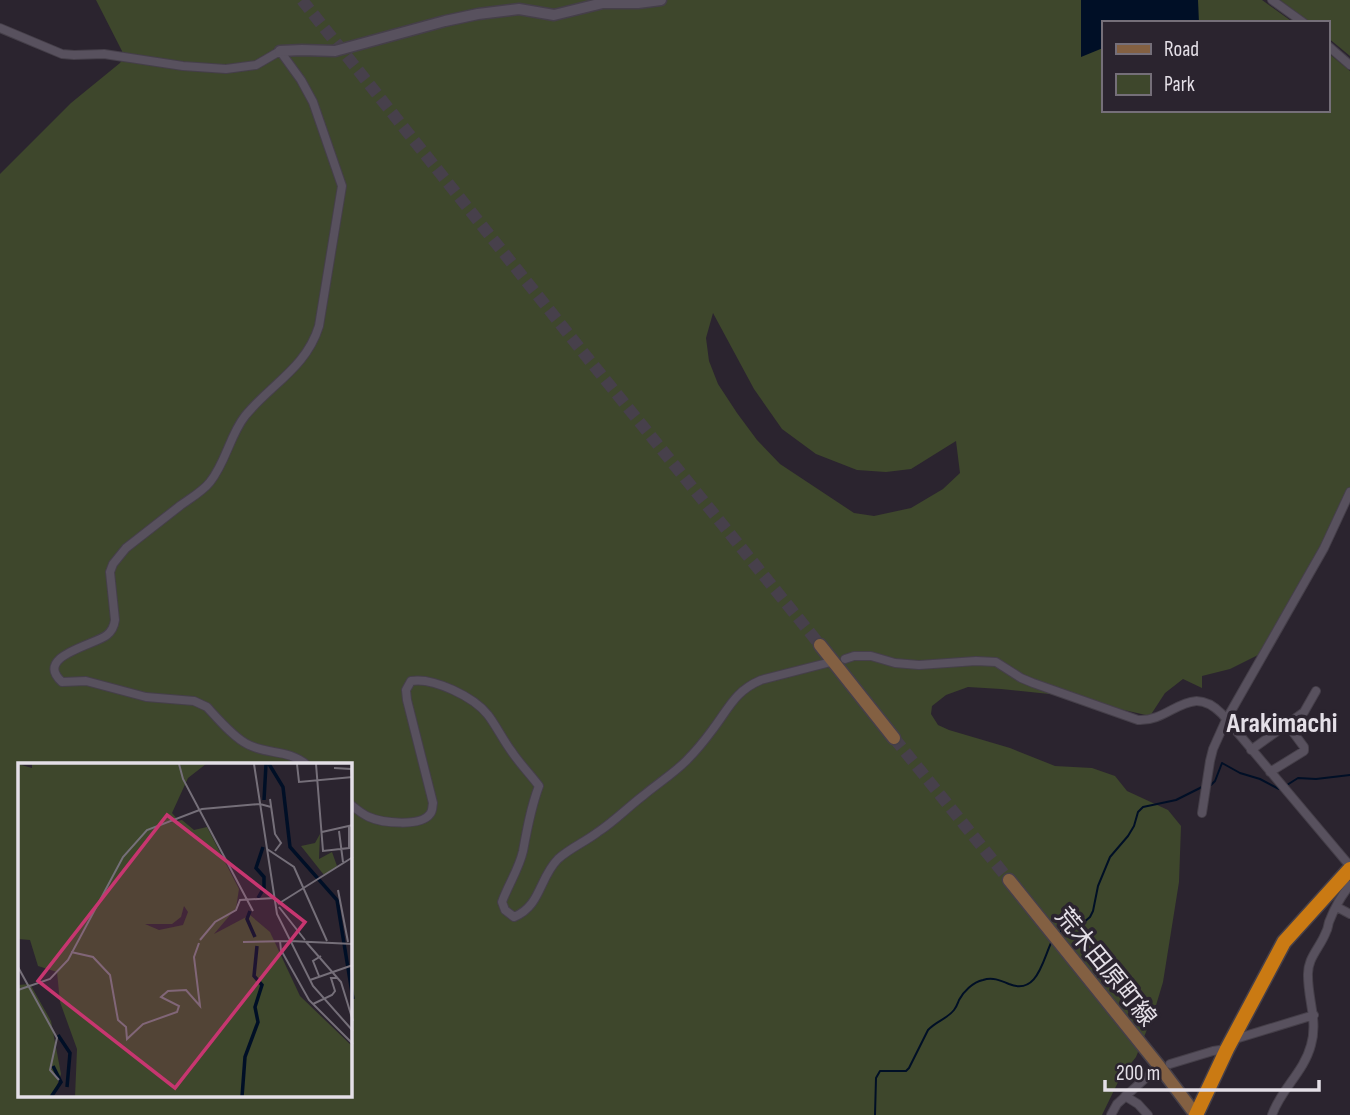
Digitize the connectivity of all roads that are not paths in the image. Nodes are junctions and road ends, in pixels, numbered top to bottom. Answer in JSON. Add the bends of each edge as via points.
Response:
{"nodes":[{"id":1,"x":661,"y":0,"type":"edge"},
{"id":2,"x":1272,"y":0,"type":"edge"},
{"id":3,"x":1301,"y":21,"type":"edge"},
{"id":4,"x":0,"y":28,"type":"edge"},
{"id":5,"x":1329,"y":47,"type":"edge"},
{"id":6,"x":280,"y":51,"type":"junction"},
{"id":7,"x":1350,"y":65,"type":"edge"},
{"id":8,"x":1350,"y":492,"type":"edge"},
{"id":9,"x":820,"y":645,"type":"tunnel mouth"},
{"id":10,"x":845,"y":659,"type":"dead end"},
{"id":11,"x":827,"y":663,"type":"dead end"},
{"id":12,"x":1316,"y":691,"type":"dead end"},
{"id":13,"x":1226,"y":720,"type":"junction"},
{"id":14,"x":1287,"y":724,"type":"junction"},
{"id":15,"x":894,"y":738,"type":"tunnel mouth"},
{"id":16,"x":1251,"y":750,"type":"junction"},
{"id":17,"x":304,"y":763,"type":"edge"},
{"id":18,"x":1270,"y":772,"type":"junction"},
{"id":19,"x":352,"y":805,"type":"edge"},
{"id":20,"x":1202,"y":813,"type":"dead end"},
{"id":21,"x":1350,"y":868,"type":"edge"},
{"id":22,"x":1009,"y":880,"type":"tunnel mouth"},
{"id":23,"x":1350,"y":885,"type":"edge"},
{"id":24,"x":1337,"y":907,"type":"junction"},
{"id":25,"x":1350,"y":914,"type":"edge"},
{"id":26,"x":1314,"y":1016,"type":"junction"},
{"id":27,"x":1230,"y":1045,"type":"junction"},
{"id":28,"x":1165,"y":1065,"type":"junction"},
{"id":29,"x":1125,"y":1096,"type":"junction"},
{"id":30,"x":1111,"y":1115,"type":"edge"},
{"id":31,"x":1148,"y":1115,"type":"edge"},
{"id":32,"x":1196,"y":1115,"type":"edge"},
{"id":33,"x":1272,"y":1115,"type":"edge"}],
"edges":[{"from":1,"to":6,"type":"street","via":[[603,3],[554,15],[519,9],[478,14],[335,51]]},
{"from":2,"to":3,"type":"street"},
{"from":4,"to":6,"type":"street","via":[[62,54],[104,54],[183,66],[226,69],[256,65]]},
{"from":5,"to":7,"type":"street"},
{"from":6,"to":17,"type":"street","via":[[313,102],[342,186],[316,337],[302,359],[244,417],[211,481],[118,557],[110,572],[115,620],[111,632],[64,654],[55,671],[62,682],[86,681],[146,697],[200,703],[243,742]]},
{"from":8,"to":13,"type":"street","via":[[1324,548]]},
{"from":9,"to":15,"type":"main road"},
{"from":10,"to":13,"type":"street","via":[[871,656],[932,665],[996,662],[1021,678],[1138,720],[1200,701],[1216,708]]},
{"from":11,"to":19,"type":"street","via":[[761,680],[739,693],[683,764],[608,826],[570,849],[549,869],[529,908],[514,917],[502,902],[523,851],[539,786],[487,713],[466,696],[418,680],[411,681],[406,690],[433,803],[429,815],[393,823],[372,819]]},
{"from":12,"to":14,"type":"street","via":[[1304,712]]},
{"from":13,"to":16,"type":"street"},
{"from":13,"to":20,"type":"street","via":[[1213,749]]},
{"from":14,"to":16,"type":"street"},
{"from":14,"to":18,"type":"street","via":[[1304,751]]},
{"from":16,"to":18,"type":"street"},
{"from":18,"to":21,"type":"street"},
{"from":21,"to":27,"type":"highway","via":[[1284,942]]},
{"from":22,"to":28,"type":"main road","name":"荒木田原町線"},
{"from":23,"to":24,"type":"street"},
{"from":24,"to":25,"type":"street"},
{"from":24,"to":26,"type":"street","via":[[1310,959],[1308,983]]},
{"from":26,"to":27,"type":"street"},
{"from":26,"to":33,"type":"street","via":[[1304,1065]]},
{"from":27,"to":28,"type":"street"},
{"from":27,"to":32,"type":"highway"},
{"from":28,"to":29,"type":"street"},
{"from":28,"to":32,"type":"main road","name":"荒木田原町線"},
{"from":29,"to":30,"type":"street"},
{"from":29,"to":31,"type":"street"}]}
